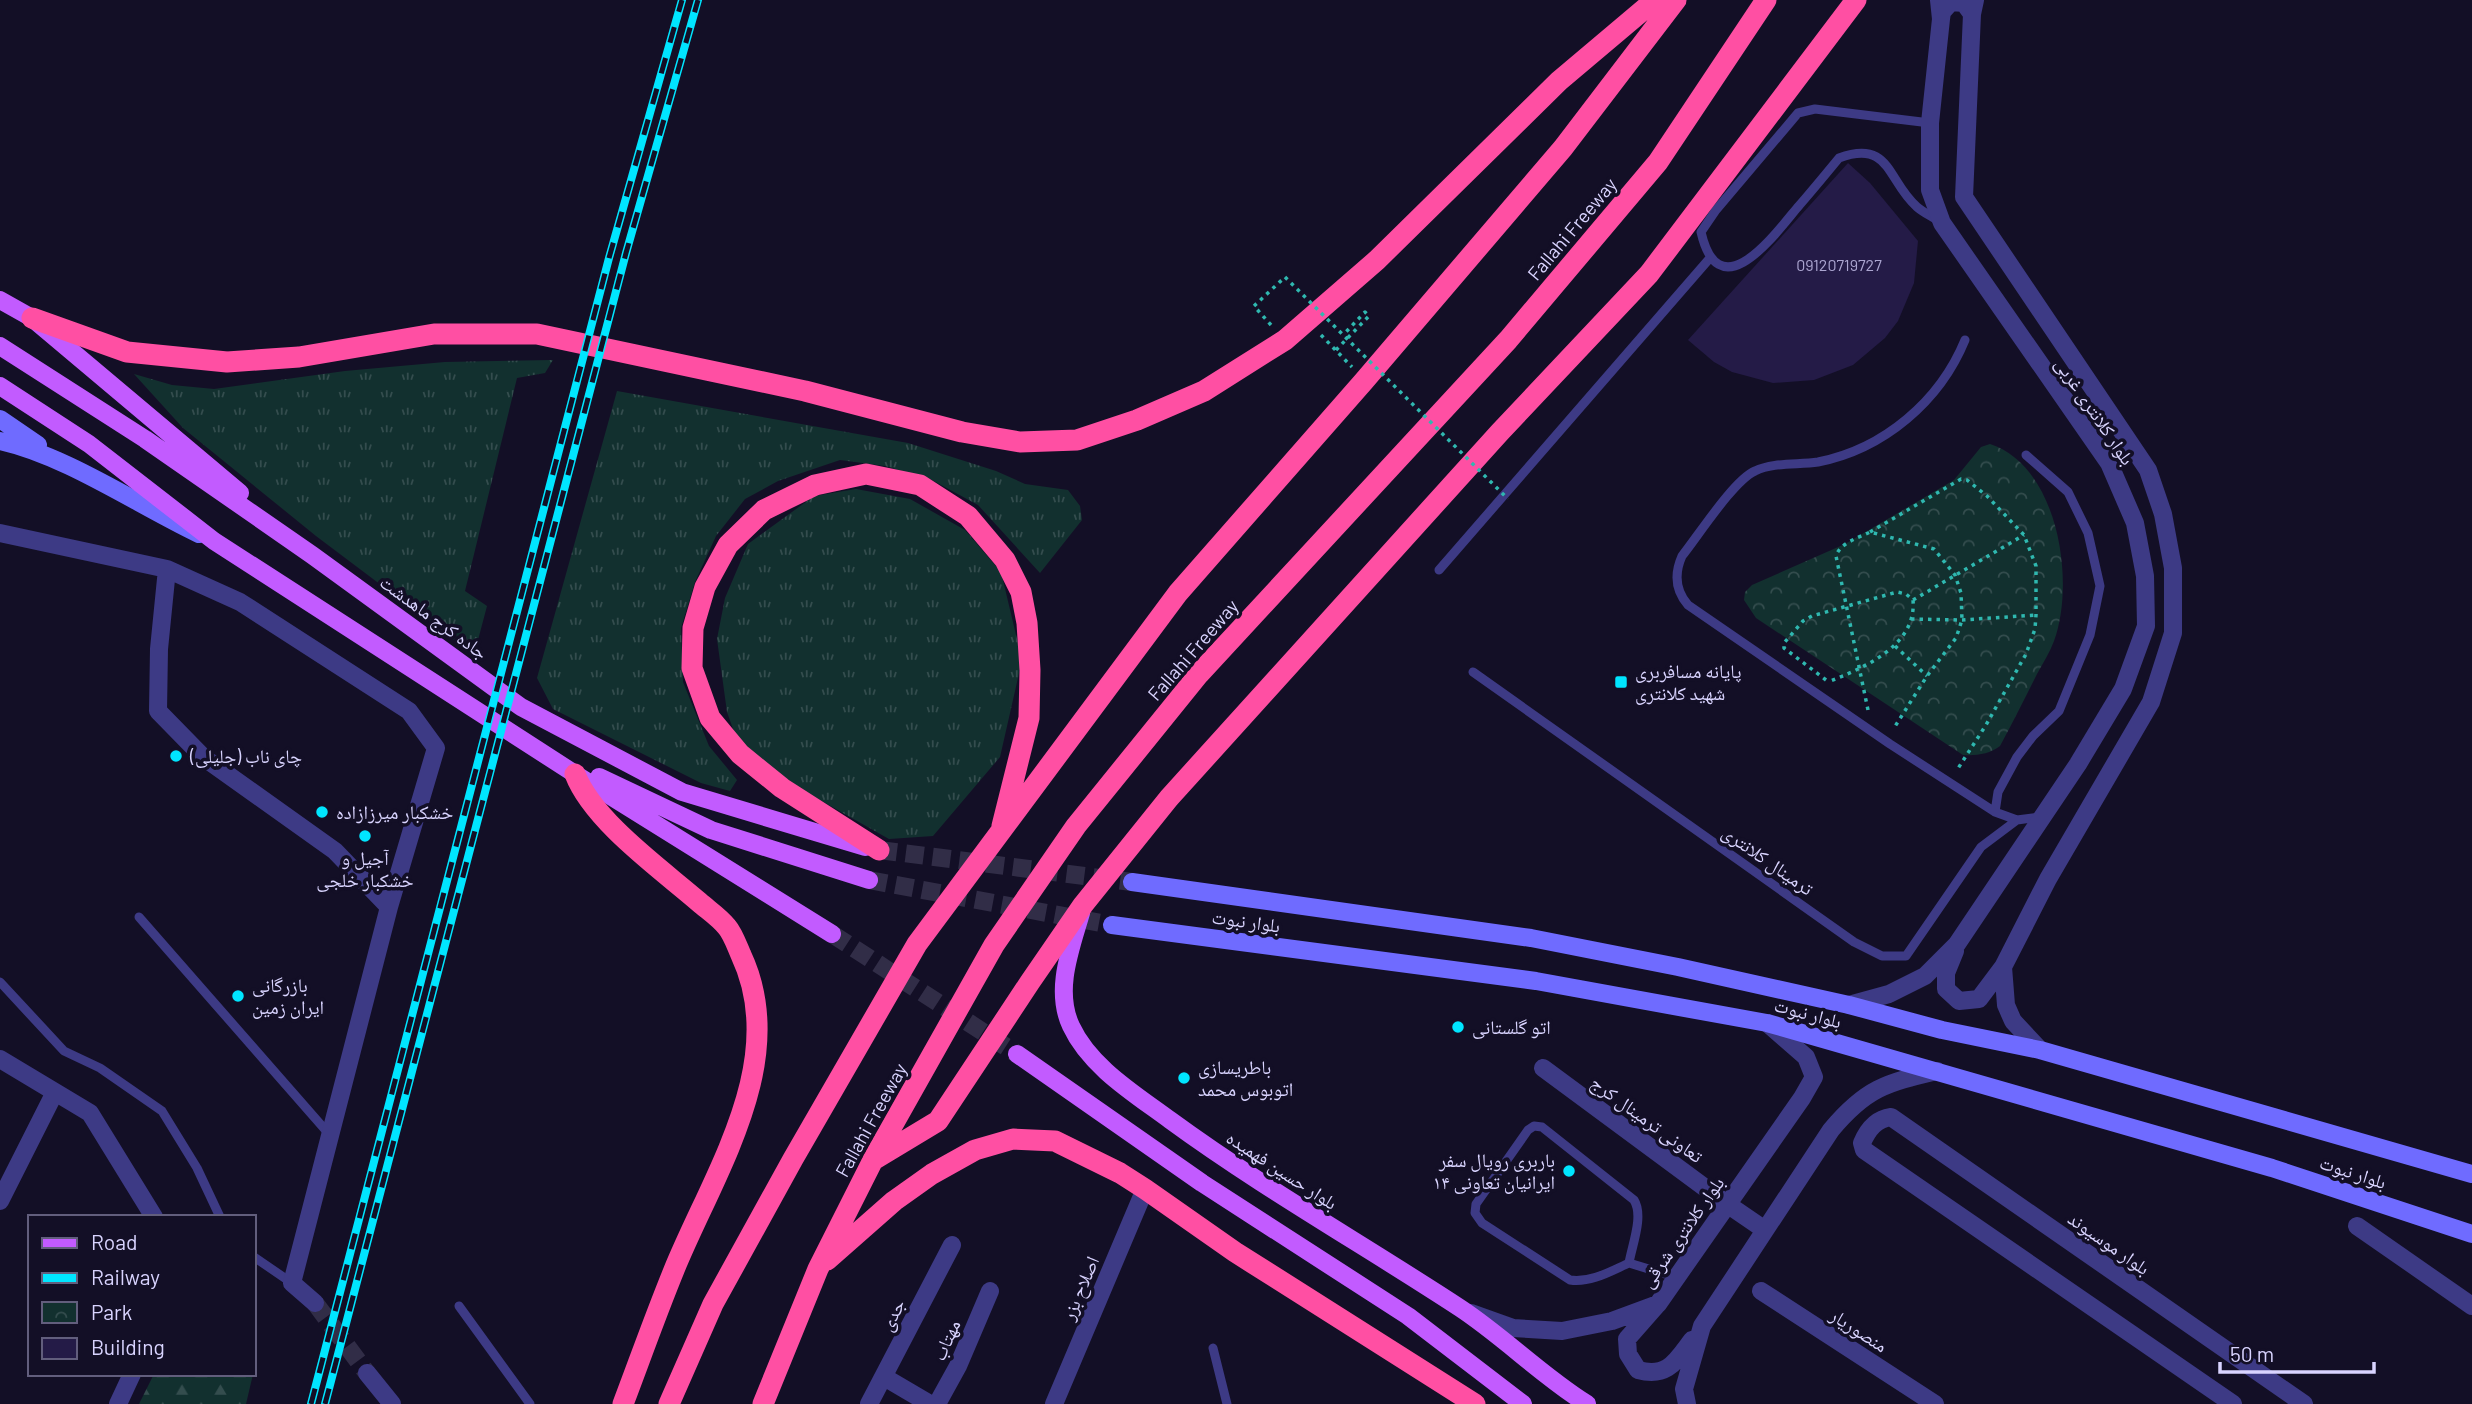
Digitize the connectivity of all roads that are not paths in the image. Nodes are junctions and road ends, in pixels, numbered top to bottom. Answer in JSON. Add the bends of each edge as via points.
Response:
{"nodes":[{"id":1,"x":1655,"y":0,"type":"edge"},
{"id":2,"x":1676,"y":0,"type":"edge"},
{"id":3,"x":1766,"y":0,"type":"edge"},
{"id":4,"x":1856,"y":0,"type":"edge"},
{"id":5,"x":1939,"y":0,"type":"edge"},
{"id":6,"x":1973,"y":7,"type":"edge"},
{"id":7,"x":1941,"y":19,"type":"junction"},
{"id":8,"x":1930,"y":123,"type":"junction"},
{"id":9,"x":1942,"y":223,"type":"junction"},
{"id":10,"x":1710,"y":258,"type":"junction"},
{"id":11,"x":0,"y":300,"type":"edge"},
{"id":12,"x":32,"y":318,"type":"junction"},
{"id":13,"x":1965,"y":340,"type":"dead end"},
{"id":14,"x":0,"y":346,"type":"edge"},
{"id":15,"x":0,"y":386,"type":"edge"},
{"id":16,"x":0,"y":419,"type":"edge"},
{"id":17,"x":0,"y":441,"type":"edge"},
{"id":18,"x":2026,"y":456,"type":"dead end"},
{"id":19,"x":76,"y":470,"type":"junction"},
{"id":20,"x":0,"y":533,"type":"edge"},
{"id":21,"x":214,"y":541,"type":"junction"},
{"id":22,"x":312,"y":555,"type":"junction"},
{"id":23,"x":167,"y":569,"type":"junction"},
{"id":24,"x":1439,"y":570,"type":"dead end"},
{"id":25,"x":1473,"y":672,"type":"dead end"},
{"id":26,"x":575,"y":774,"type":"junction"},
{"id":27,"x":1995,"y":812,"type":"junction"},
{"id":28,"x":2042,"y":817,"type":"junction"},
{"id":29,"x":2017,"y":820,"type":"junction"},
{"id":30,"x":1000,"y":836,"type":"junction"},
{"id":31,"x":879,"y":850,"type":"joint"},
{"id":32,"x":869,"y":880,"type":"tunnel mouth"},
{"id":33,"x":1132,"y":882,"type":"tunnel mouth"},
{"id":34,"x":1083,"y":905,"type":"junction"},
{"id":35,"x":390,"y":907,"type":"junction"},
{"id":36,"x":139,"y":917,"type":"dead end"},
{"id":37,"x":1112,"y":925,"type":"tunnel mouth"},
{"id":38,"x":832,"y":934,"type":"tunnel mouth"},
{"id":39,"x":1957,"y":944,"type":"junction"},
{"id":40,"x":2003,"y":967,"type":"junction"},
{"id":41,"x":0,"y":982,"type":"edge"},
{"id":42,"x":1849,"y":1005,"type":"junction"},
{"id":43,"x":1767,"y":1023,"type":"junction"},
{"id":44,"x":2040,"y":1050,"type":"junction"},
{"id":45,"x":1017,"y":1054,"type":"tunnel mouth"},
{"id":46,"x":0,"y":1059,"type":"edge"},
{"id":47,"x":1544,"y":1068,"type":"dead end"},
{"id":48,"x":1937,"y":1071,"type":"junction"},
{"id":49,"x":55,"y":1092,"type":"junction"},
{"id":50,"x":330,"y":1136,"type":"junction"},
{"id":51,"x":873,"y":1160,"type":"junction"},
{"id":52,"x":2472,"y":1174,"type":"edge"},
{"id":53,"x":1145,"y":1189,"type":"junction"},
{"id":54,"x":0,"y":1201,"type":"edge"},
{"id":55,"x":1727,"y":1204,"type":"junction"},
{"id":56,"x":153,"y":1215,"type":"edge"},
{"id":57,"x":219,"y":1215,"type":"edge"},
{"id":58,"x":2357,"y":1226,"type":"dead end"},
{"id":59,"x":1765,"y":1230,"type":"junction"},
{"id":60,"x":2472,"y":1234,"type":"edge"},
{"id":61,"x":952,"y":1245,"type":"dead end"},
{"id":62,"x":256,"y":1258,"type":"edge"},
{"id":63,"x":1629,"y":1263,"type":"junction"},
{"id":64,"x":818,"y":1269,"type":"junction"},
{"id":65,"x":1675,"y":1277,"type":"junction"},
{"id":66,"x":292,"y":1283,"type":"junction"},
{"id":67,"x":990,"y":1291,"type":"dead end"},
{"id":68,"x":1761,"y":1291,"type":"dead end"},
{"id":69,"x":314,"y":1303,"type":"tunnel mouth"},
{"id":70,"x":1658,"y":1304,"type":"junction"},
{"id":71,"x":459,"y":1306,"type":"dead end"},
{"id":72,"x":2472,"y":1306,"type":"edge"},
{"id":73,"x":1462,"y":1310,"type":"junction"},
{"id":74,"x":1702,"y":1326,"type":"junction"},
{"id":75,"x":1213,"y":1348,"type":"dead end"},
{"id":76,"x":367,"y":1373,"type":"tunnel mouth"},
{"id":77,"x":131,"y":1376,"type":"edge"},
{"id":78,"x":884,"y":1377,"type":"junction"},
{"id":79,"x":118,"y":1404,"type":"edge"},
{"id":80,"x":392,"y":1404,"type":"edge"},
{"id":81,"x":530,"y":1404,"type":"edge"},
{"id":82,"x":623,"y":1404,"type":"edge"},
{"id":83,"x":669,"y":1404,"type":"edge"},
{"id":84,"x":763,"y":1404,"type":"edge"},
{"id":85,"x":869,"y":1404,"type":"edge"},
{"id":86,"x":930,"y":1404,"type":"edge"},
{"id":87,"x":937,"y":1404,"type":"edge"},
{"id":88,"x":1054,"y":1404,"type":"edge"},
{"id":89,"x":1227,"y":1404,"type":"edge"},
{"id":90,"x":1475,"y":1404,"type":"edge"},
{"id":91,"x":1523,"y":1404,"type":"edge"},
{"id":92,"x":1587,"y":1404,"type":"edge"},
{"id":93,"x":1687,"y":1404,"type":"edge"},
{"id":94,"x":1935,"y":1404,"type":"edge"},
{"id":95,"x":2233,"y":1404,"type":"edge"},
{"id":96,"x":2304,"y":1404,"type":"edge"}],
"edges":[{"from":1,"to":12,"type":"highway","via":[[1559,81],[1377,260],[1285,340],[1204,391],[1077,440],[1020,442],[962,432],[805,391],[537,334],[434,334],[299,357],[227,362],[127,352]]},
{"from":2,"to":30,"type":"highway","via":[[1563,148],[1178,593]]},
{"from":3,"to":51,"type":"highway","name":"Fallahi Freeway","via":[[1658,162],[1508,340],[1199,674],[1076,826],[994,945]]},
{"from":4,"to":34,"type":"highway","via":[[1649,274],[1178,788]]},
{"from":5,"to":7,"type":"street","name":"بلوار کلانتری غربی"},
{"from":6,"to":7,"type":"street","via":[[1958,1],[1945,6]]},
{"from":6,"to":40,"type":"street","name":"بلوار کلانتری غربی","via":[[1964,197],[2148,470],[2173,568],[2173,633],[2151,702],[2048,878]]},
{"from":7,"to":8,"type":"street","name":"بلوار کلانتری غربی"},
{"from":8,"to":9,"type":"street","name":"بلوار کلانتری غربی","via":[[1930,190]]},
{"from":8,"to":10,"type":"lane","via":[[1815,109],[1798,113],[1701,232]]},
{"from":9,"to":10,"type":"lane","via":[[1916,206],[1874,155],[1855,152],[1839,158],[1762,250],[1732,266]]},
{"from":9,"to":28,"type":"street","name":"بلوار کلانتری غربی","via":[[2109,463],[2135,523],[2145,576],[2146,626],[2123,689]]},
{"from":10,"to":24,"type":"lane"},
{"from":11,"to":12,"type":"main road"},
{"from":12,"to":22,"type":"main road"},
{"from":13,"to":27,"type":"lane","via":[[1941,385],[1885,435],[1844,455],[1765,467],[1744,478],[1682,556],[1676,583],[1689,605]]},
{"from":14,"to":22,"type":"main road","name":"جاده کرج ماهدشت"},
{"from":15,"to":21,"type":"main road","via":[[89,444]]},
{"from":16,"to":19,"type":"main road"},
{"from":17,"to":19,"type":"main road"},
{"from":18,"to":27,"type":"lane","via":[[2068,492],[2088,533],[2100,586],[2090,635],[2059,711],[2017,757],[1998,792]]},
{"from":19,"to":21,"type":"main road"},
{"from":20,"to":23,"type":"street"},
{"from":21,"to":26,"type":"main road"},
{"from":22,"to":31,"type":"main road","name":"جاده کرج ماهدشت","via":[[521,707],[682,792]]},
{"from":23,"to":35,"type":"street","via":[[158,711],[203,757],[335,851]]},
{"from":23,"to":35,"type":"street","via":[[240,603],[408,711],[436,748]]},
{"from":25,"to":29,"type":"lane","name":"ترمینال کلانتری","via":[[1854,942],[1882,956],[1906,956],[1981,847]]},
{"from":26,"to":32,"type":"main road","via":[[589,772],[711,830]]},
{"from":26,"to":38,"type":"main road"},
{"from":26,"to":82,"type":"highway","via":[[610,825],[728,927],[748,971],[758,1018],[744,1107]]},
{"from":27,"to":29,"type":"lane"},
{"from":28,"to":29,"type":"lane"},
{"from":28,"to":39,"type":"street","name":"بلوار کلانتری غربی"},
{"from":30,"to":31,"type":"highway","via":[[1029,718],[1030,670],[1021,592],[1005,560],[968,516],[919,485],[866,474],[815,485],[764,510],[728,545],[705,586],[693,628],[692,668],[710,718],[740,754],[782,788]]},
{"from":30,"to":83,"type":"highway","via":[[917,944],[713,1304]]},
{"from":33,"to":42,"type":"main road","name":"بلوار نبوت","via":[[1531,938]]},
{"from":34,"to":51,"type":"highway","via":[[938,1121]]},
{"from":34,"to":73,"type":"main road","name":"بلوار حسین فهمیده","via":[[1065,968],[1064,1004],[1084,1047],[1119,1083],[1216,1153]]},
{"from":35,"to":50,"type":"street"},
{"from":36,"to":50,"type":"lane"},
{"from":37,"to":43,"type":"main road","name":"بلوار نبوت","via":[[1536,981]]},
{"from":39,"to":40,"type":"street","name":"بلوار کلانتری غربی","via":[[1946,973],[1946,989],[1959,1001],[1979,999]]},
{"from":39,"to":42,"type":"street","name":"بلوار کلانتری غربی","via":[[1926,976],[1889,995]]},
{"from":40,"to":44,"type":"street","via":[[2006,1005],[2013,1021]]},
{"from":41,"to":57,"type":"lane","via":[[64,1051],[100,1068],[162,1111]]},
{"from":42,"to":44,"type":"main road","name":"بلوار نبوت"},
{"from":43,"to":48,"type":"main road","name":"بلوار نبوت"},
{"from":43,"to":55,"type":"street","name":"بلوار کلانتری شرقی","via":[[1806,1057],[1814,1077]]},
{"from":44,"to":52,"type":"main road","name":"بلوار نبوت"},
{"from":45,"to":91,"type":"main road","via":[[1202,1183],[1408,1316]]},
{"from":46,"to":49,"type":"street"},
{"from":47,"to":55,"type":"street","name":"تعاونی ترمینال کرج"},
{"from":48,"to":59,"type":"street","via":[[1870,1091],[1849,1109]]},
{"from":48,"to":60,"type":"main road","name":"بلوار نبوت","via":[[2272,1168]]},
{"from":49,"to":54,"type":"street"},
{"from":49,"to":56,"type":"street","via":[[90,1113]]},
{"from":50,"to":66,"type":"street"},
{"from":51,"to":64,"type":"highway","name":"Fallahi Freeway"},
{"from":53,"to":64,"type":"highway","via":[[1055,1141],[1013,1139],[975,1150],[932,1174],[894,1201]]},
{"from":53,"to":88,"type":"street","name":"اصلاح بزر"},
{"from":53,"to":90,"type":"highway"},
{"from":55,"to":59,"type":"street","name":"تعاونی ترمینال کرج"},
{"from":55,"to":65,"type":"street","name":"بلوار کلانتری شرقی"},
{"from":58,"to":72,"type":"street"},
{"from":59,"to":74,"type":"street"},
{"from":61,"to":78,"type":"street","name":"جدی"},
{"from":62,"to":66,"type":"lane"},
{"from":63,"to":63,"type":"lane","via":[[1592,1279],[1570,1280],[1482,1223],[1475,1213],[1476,1204],[1528,1130],[1542,1127],[1634,1200],[1638,1216]]},
{"from":63,"to":65,"type":"lane"},
{"from":64,"to":84,"type":"highway","name":"Fallahi Freeway"},
{"from":65,"to":70,"type":"street","name":"بلوار کلانتری شرقی"},
{"from":66,"to":69,"type":"street"},
{"from":67,"to":87,"type":"street","name":"مهتاب"},
{"from":68,"to":94,"type":"street","name":"منصوریار"},
{"from":70,"to":73,"type":"street","name":"بلوار کلانتری شرقی","via":[[1612,1321],[1562,1331],[1513,1328]]},
{"from":70,"to":74,"type":"street","via":[[1627,1339],[1628,1354],[1638,1370],[1651,1374],[1670,1368]]},
{"from":71,"to":81,"type":"lane"},
{"from":73,"to":92,"type":"main road","name":"بلوار حسین فهمیده"},
{"from":74,"to":93,"type":"street","via":[[1684,1389]]},
{"from":75,"to":89,"type":"lane"},
{"from":76,"to":80,"type":"street"},
{"from":77,"to":79,"type":"street"},
{"from":78,"to":85,"type":"street","name":"جدی"},
{"from":78,"to":86,"type":"street"},
{"from":95,"to":96,"type":"street","name":"بلوار موسیوند","via":[[1864,1150],[1862,1143],[1872,1126],[1891,1117]]}]}
